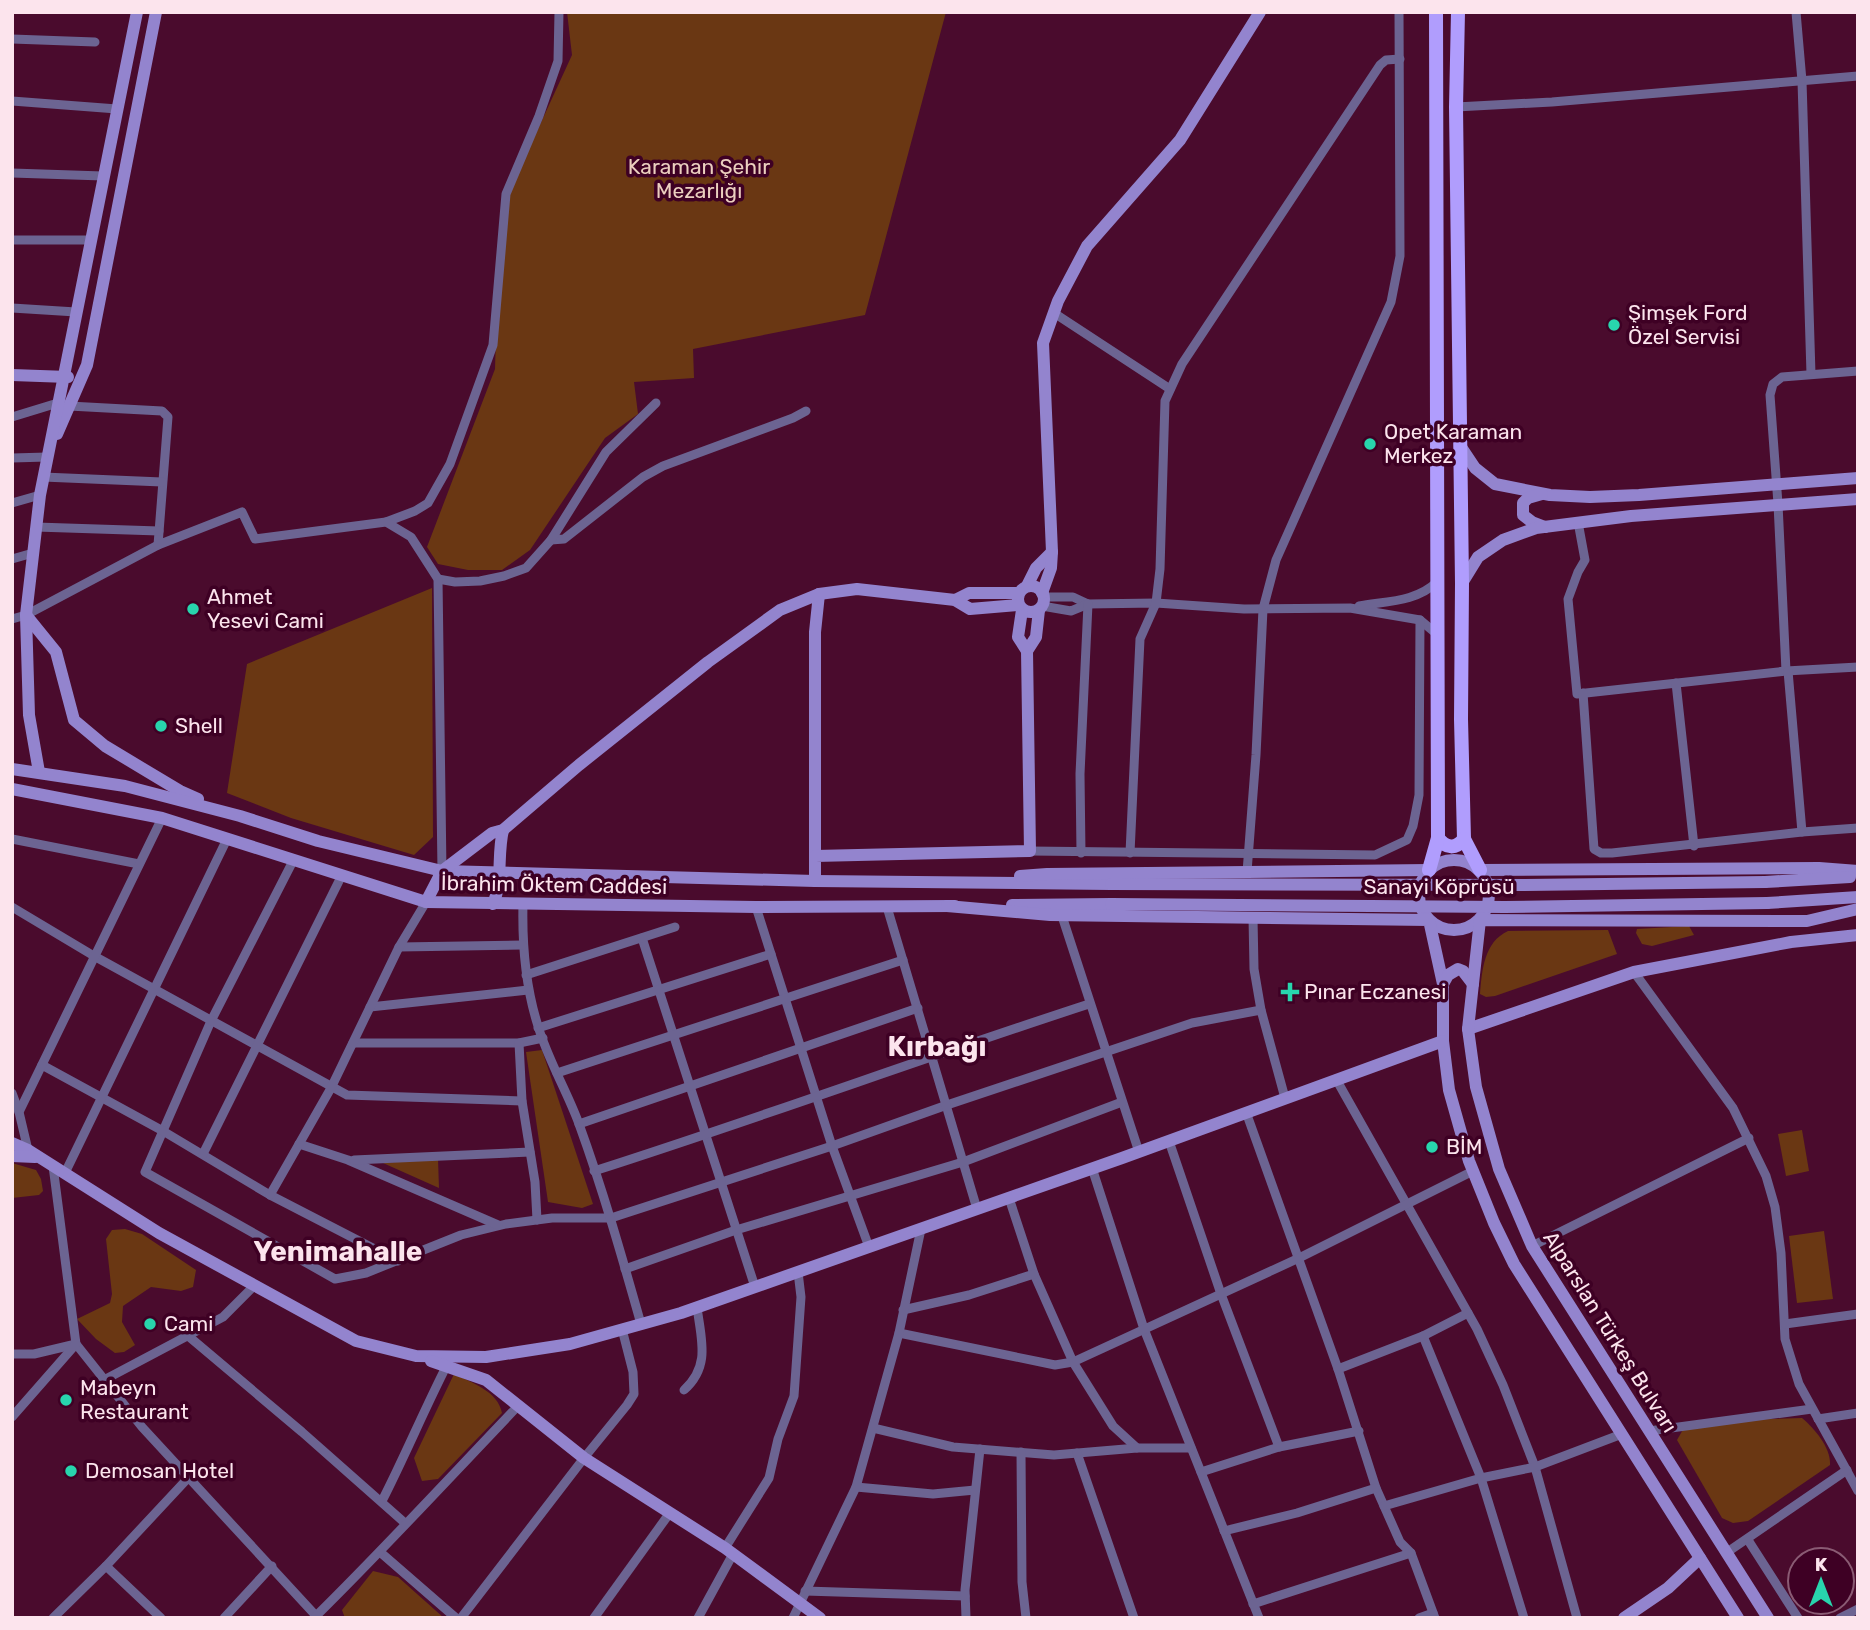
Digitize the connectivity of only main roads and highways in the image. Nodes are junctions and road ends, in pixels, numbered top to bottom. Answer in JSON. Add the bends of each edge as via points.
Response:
{"nodes":[{"id":1,"x":138,"y":12,"type":"edge"},
{"id":2,"x":156,"y":12,"type":"edge"},
{"id":3,"x":1260,"y":12,"type":"edge"},
{"id":4,"x":1436,"y":12,"type":"edge"},
{"id":5,"x":1458,"y":12,"type":"edge"},
{"id":6,"x":12,"y":375,"type":"edge"},
{"id":7,"x":83,"y":375,"type":"junction"},
{"id":8,"x":63,"y":378,"type":"junction"},
{"id":9,"x":63,"y":406,"type":"junction"},
{"id":10,"x":1461,"y":446,"type":"junction"},
{"id":11,"x":1858,"y":478,"type":"edge"},
{"id":12,"x":1542,"y":494,"type":"junction"},
{"id":13,"x":1858,"y":499,"type":"edge"},
{"id":14,"x":1546,"y":527,"type":"junction"},
{"id":15,"x":1052,"y":552,"type":"junction"},
{"id":16,"x":1462,"y":583,"type":"junction"},
{"id":17,"x":819,"y":594,"type":"junction"},
{"id":18,"x":1022,"y":598,"type":"junction"},
{"id":19,"x":1042,"y":601,"type":"junction"},
{"id":20,"x":26,"y":615,"type":"junction"},
{"id":21,"x":1027,"y":651,"type":"junction"},
{"id":22,"x":12,"y":769,"type":"edge"},
{"id":23,"x":39,"y":772,"type":"junction"},
{"id":24,"x":12,"y":789,"type":"edge"},
{"id":25,"x":240,"y":816,"type":"junction"},
{"id":26,"x":503,"y":831,"type":"junction"},
{"id":27,"x":1438,"y":838,"type":"junction"},
{"id":28,"x":1464,"y":839,"type":"junction"},
{"id":29,"x":816,"y":856,"type":"junction"},
{"id":30,"x":1429,"y":870,"type":"junction"},
{"id":31,"x":1480,"y":870,"type":"junction"},
{"id":32,"x":442,"y":871,"type":"junction"},
{"id":33,"x":1858,"y":871,"type":"edge"},
{"id":34,"x":499,"y":872,"type":"junction"},
{"id":35,"x":1858,"y":877,"type":"edge"},
{"id":36,"x":815,"y":881,"type":"junction"},
{"id":37,"x":954,"y":883,"type":"junction"},
{"id":38,"x":1111,"y":884,"type":"joint"},
{"id":39,"x":1858,"y":897,"type":"edge"},
{"id":40,"x":426,"y":902,"type":"junction"},
{"id":41,"x":493,"y":904,"type":"junction"},
{"id":42,"x":1111,"y":904,"type":"joint"},
{"id":43,"x":947,"y":906,"type":"junction"},
{"id":44,"x":1858,"y":909,"type":"edge"},
{"id":45,"x":1429,"y":920,"type":"junction"},
{"id":46,"x":1479,"y":920,"type":"junction"},
{"id":47,"x":1858,"y":936,"type":"edge"},
{"id":48,"x":1443,"y":984,"type":"junction"},
{"id":49,"x":1473,"y":984,"type":"junction"},
{"id":50,"x":1468,"y":1029,"type":"junction"},
{"id":51,"x":1443,"y":1041,"type":"junction"},
{"id":52,"x":12,"y":1143,"type":"edge"},
{"id":53,"x":34,"y":1154,"type":"junction"},
{"id":54,"x":12,"y":1156,"type":"edge"},
{"id":55,"x":416,"y":1356,"type":"junction"},
{"id":56,"x":1700,"y":1558,"type":"junction"},
{"id":57,"x":820,"y":1618,"type":"edge"},
{"id":58,"x":1624,"y":1618,"type":"edge"},
{"id":59,"x":1738,"y":1618,"type":"edge"},
{"id":60,"x":1768,"y":1618,"type":"edge"}],
"edges":[{"from":1,"to":8,"type":"main road"},
{"from":2,"to":7,"type":"main road"},
{"from":3,"to":15,"type":"main road","via":[[1180,140],[1087,246],[1054,313],[1044,343]]},
{"from":4,"to":27,"type":"main road"},
{"from":5,"to":10,"type":"main road"},
{"from":6,"to":8,"type":"main road"},
{"from":7,"to":8,"type":"main road"},
{"from":7,"to":9,"type":"main road"},
{"from":8,"to":9,"type":"main road"},
{"from":9,"to":20,"type":"main road","via":[[40,495]]},
{"from":10,"to":12,"type":"main road","via":[[1475,468],[1495,484]]},
{"from":10,"to":16,"type":"main road"},
{"from":11,"to":12,"type":"main road","via":[[1590,497]]},
{"from":12,"to":14,"type":"main road","via":[[1523,503],[1523,515]]},
{"from":13,"to":14,"type":"main road"},
{"from":14,"to":16,"type":"main road","via":[[1495,545],[1478,557]]},
{"from":15,"to":18,"type":"main road","via":[[1035,568]]},
{"from":15,"to":19,"type":"main road"},
{"from":16,"to":28,"type":"main road"},
{"from":17,"to":18,"type":"main road","via":[[857,589],[955,600],[970,609]]},
{"from":17,"to":26,"type":"main road","via":[[780,610],[708,662]]},
{"from":17,"to":29,"type":"main road","via":[[815,632]]},
{"from":18,"to":19,"type":"main road","via":[[1038,588]]},
{"from":18,"to":19,"type":"main road","via":[[1028,612]]},
{"from":18,"to":21,"type":"main road","via":[[1018,637]]},
{"from":19,"to":21,"type":"main road","via":[[1036,637]]},
{"from":20,"to":23,"type":"main road","via":[[29,715]]},
{"from":20,"to":25,"type":"main road","via":[[55,652],[74,720],[105,746],[180,791]]},
{"from":21,"to":29,"type":"main road","via":[[1030,851]]},
{"from":22,"to":23,"type":"main road","name":"İbrahim Öktem Caddesi"},
{"from":23,"to":25,"type":"main road","name":"İbrahim Öktem Caddesi","via":[[125,786]]},
{"from":24,"to":40,"type":"main road","name":"İbrahim Öktem Caddesi","via":[[162,818]]},
{"from":25,"to":32,"type":"main road","name":"İbrahim Öktem Caddesi","via":[[318,841]]},
{"from":26,"to":32,"type":"main road","via":[[492,832]]},
{"from":26,"to":34,"type":"main road"},
{"from":27,"to":28,"type":"main road","via":[[1452,847]]},
{"from":27,"to":30,"type":"main road"},
{"from":28,"to":31,"type":"main road"},
{"from":29,"to":36,"type":"main road"},
{"from":30,"to":31,"type":"main road","via":[[1438,863],[1460,860]]},
{"from":30,"to":37,"type":"main road","via":[[1047,874]]},
{"from":30,"to":45,"type":"main road","via":[[1419,889]]},
{"from":31,"to":33,"type":"main road"},
{"from":31,"to":46,"type":"main road","via":[[1489,901]]},
{"from":32,"to":34,"type":"main road","name":"İbrahim Öktem Caddesi"},
{"from":32,"to":40,"type":"main road"},
{"from":34,"to":36,"type":"main road","name":"İbrahim Öktem Caddesi"},
{"from":34,"to":41,"type":"main road"},
{"from":35,"to":38,"type":"main road","name":"Sanayi Köprüsü","bridge":true,"via":[[1525,885]]},
{"from":36,"to":37,"type":"main road","name":"İbrahim Öktem Caddesi"},
{"from":37,"to":38,"type":"main road","name":"İbrahim Öktem Caddesi"},
{"from":39,"to":42,"type":"main road","name":"Sanayi Köprüsü","bridge":true,"via":[[1506,907]]},
{"from":40,"to":41,"type":"main road","name":"İbrahim Öktem Caddesi"},
{"from":41,"to":43,"type":"main road","name":"İbrahim Öktem Caddesi"},
{"from":42,"to":43,"type":"main road","name":"İbrahim Öktem Caddesi"},
{"from":43,"to":45,"type":"main road","via":[[1062,916]]},
{"from":44,"to":46,"type":"main road","via":[[1807,921]]},
{"from":45,"to":46,"type":"main road","via":[[1449,930]]},
{"from":45,"to":48,"type":"main road","name":"Alparslan Türkeş Bulvarı"},
{"from":46,"to":49,"type":"main road","name":"Alparslan Türkeş Bulvarı"},
{"from":47,"to":50,"type":"main road","via":[[1791,942],[1634,972]]},
{"from":48,"to":49,"type":"main road","via":[[1458,970]]},
{"from":48,"to":51,"type":"main road","name":"Alparslan Türkeş Bulvarı"},
{"from":49,"to":50,"type":"main road","name":"Alparslan Türkeş Bulvarı"},
{"from":50,"to":60,"type":"main road","name":"Alparslan Türkeş Bulvarı","via":[[1476,1087],[1499,1169],[1532,1246]]},
{"from":51,"to":55,"type":"main road","via":[[697,1307],[570,1344],[486,1357]]},
{"from":51,"to":56,"type":"main road","name":"Alparslan Türkeş Bulvarı","via":[[1449,1090],[1473,1171],[1514,1264]]},
{"from":52,"to":53,"type":"main road"},
{"from":53,"to":54,"type":"main road"},
{"from":53,"to":55,"type":"main road","via":[[159,1233],[356,1342]]},
{"from":55,"to":57,"type":"main road","via":[[486,1380],[584,1458],[802,1597]]},
{"from":56,"to":58,"type":"main road","via":[[1668,1588]]},
{"from":56,"to":59,"type":"main road","name":"Alparslan Türkeş Bulvarı"}]}
